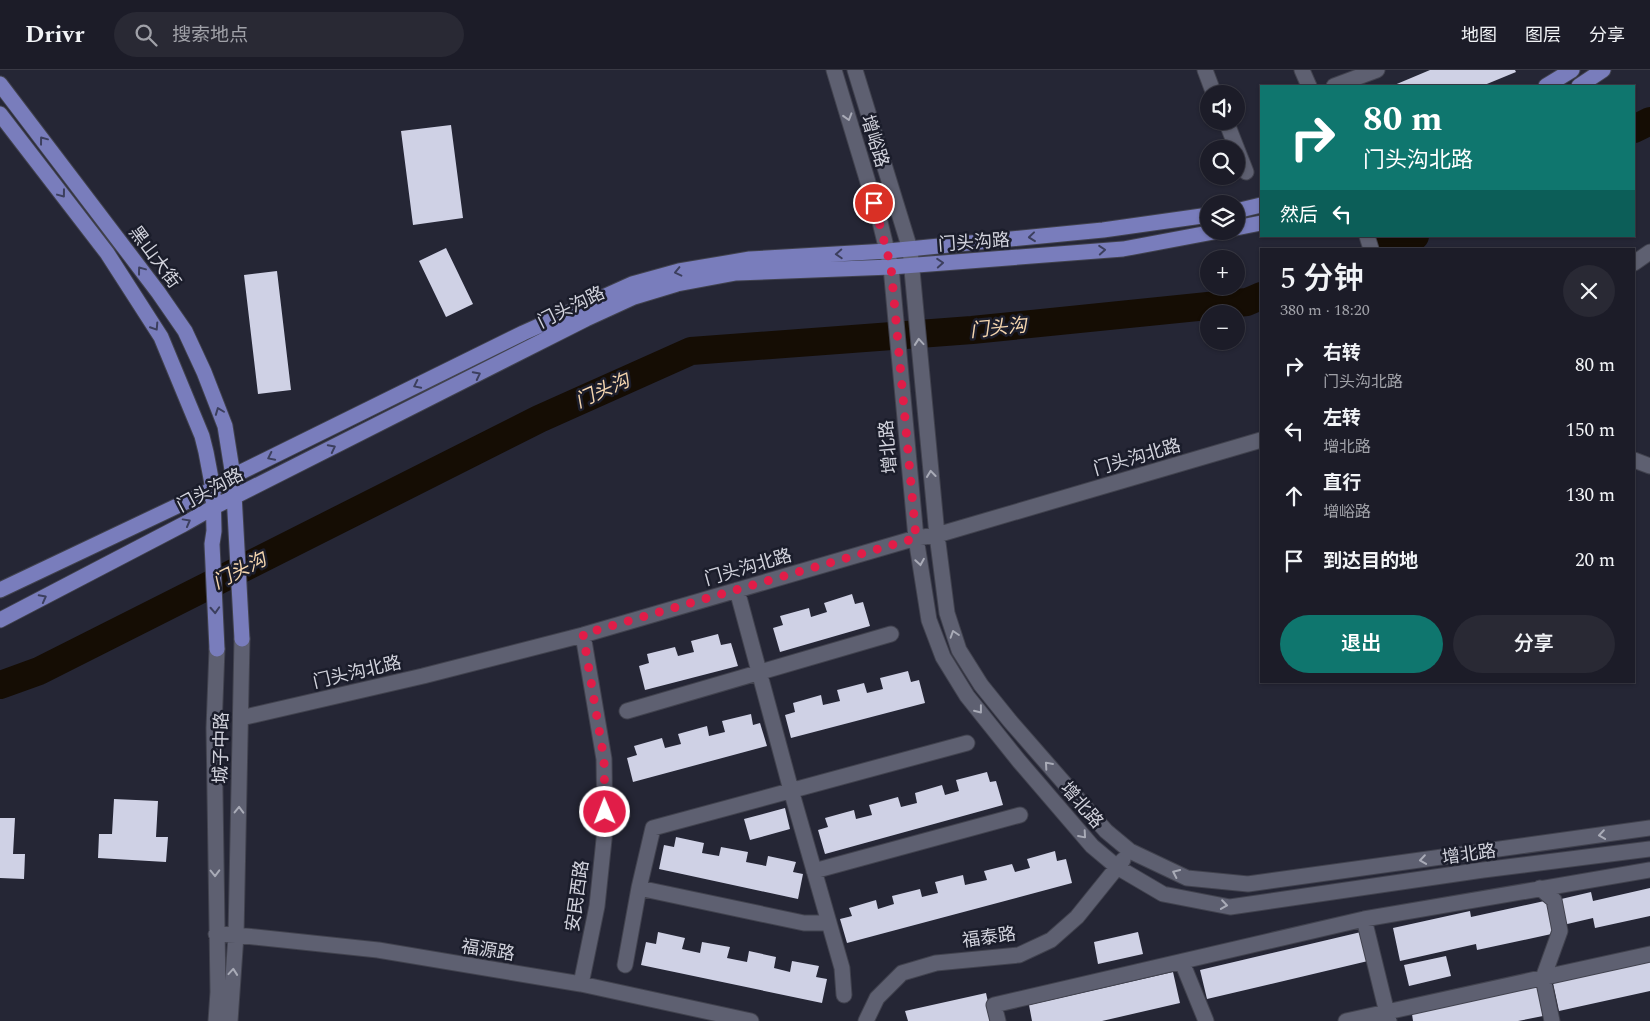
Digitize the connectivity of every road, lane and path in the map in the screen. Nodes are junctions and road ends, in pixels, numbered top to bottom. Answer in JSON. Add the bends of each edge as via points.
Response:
{"nodes":[{"id":1,"x":834,"y":70,"type":"edge"},
{"id":2,"x":855,"y":70,"type":"edge"},
{"id":3,"x":1205,"y":70,"type":"edge"},
{"id":4,"x":1302,"y":70,"type":"edge"},
{"id":5,"x":1377,"y":70,"type":"edge"},
{"id":6,"x":1572,"y":70,"type":"edge"},
{"id":7,"x":1603,"y":70,"type":"edge"},
{"id":8,"x":0,"y":84,"type":"edge"},
{"id":9,"x":1211,"y":85,"type":"edge"},
{"id":10,"x":1308,"y":85,"type":"edge"},
{"id":11,"x":1337,"y":85,"type":"edge"},
{"id":12,"x":1548,"y":85,"type":"edge"},
{"id":13,"x":1580,"y":85,"type":"edge"},
{"id":14,"x":0,"y":114,"type":"edge"},
{"id":15,"x":1230,"y":130,"type":"edge"},
{"id":16,"x":1246,"y":172,"type":"dead end"},
{"id":17,"x":1260,"y":204,"type":"edge"},
{"id":18,"x":1245,"y":208,"type":"edge"},
{"id":19,"x":1200,"y":216,"type":"edge"},
{"id":20,"x":1260,"y":223,"type":"edge"},
{"id":21,"x":1245,"y":226,"type":"edge"},
{"id":22,"x":1200,"y":235,"type":"edge"},
{"id":23,"x":910,"y":249,"type":"junction"},
{"id":24,"x":888,"y":251,"type":"junction"},
{"id":25,"x":1650,"y":252,"type":"edge"},
{"id":26,"x":1635,"y":262,"type":"edge"},
{"id":27,"x":912,"y":265,"type":"junction"},
{"id":28,"x":891,"y":267,"type":"junction"},
{"id":29,"x":1260,"y":440,"type":"edge"},
{"id":30,"x":1635,"y":460,"type":"edge"},
{"id":31,"x":1650,"y":466,"type":"edge"},
{"id":32,"x":233,"y":476,"type":"junction"},
{"id":33,"x":213,"y":489,"type":"junction"},
{"id":34,"x":235,"y":497,"type":"junction"},
{"id":35,"x":214,"y":507,"type":"junction"},
{"id":36,"x":937,"y":535,"type":"junction"},
{"id":37,"x":916,"y":538,"type":"junction"},
{"id":38,"x":0,"y":590,"type":"edge"},
{"id":39,"x":737,"y":590,"type":"junction"},
{"id":40,"x":0,"y":620,"type":"edge"},
{"id":41,"x":583,"y":634,"type":"junction"},
{"id":42,"x":891,"y":634,"type":"dead end"},
{"id":43,"x":242,"y":639,"type":"joint"},
{"id":44,"x":217,"y":649,"type":"joint"},
{"id":45,"x":758,"y":673,"type":"junction"},
{"id":46,"x":627,"y":711,"type":"dead end"},
{"id":47,"x":241,"y":718,"type":"junction"},
{"id":48,"x":967,"y":743,"type":"dead end"},
{"id":49,"x":791,"y":790,"type":"junction"},
{"id":50,"x":1020,"y":815,"type":"dead end"},
{"id":51,"x":1650,"y":828,"type":"edge"},
{"id":52,"x":1650,"y":849,"type":"edge"},
{"id":53,"x":1130,"y":851,"type":"junction"},
{"id":54,"x":1117,"y":867,"type":"junction"},
{"id":55,"x":814,"y":870,"type":"junction"},
{"id":56,"x":1650,"y":870,"type":"edge"},
{"id":57,"x":639,"y":888,"type":"junction"},
{"id":58,"x":1540,"y":888,"type":"junction"},
{"id":59,"x":1364,"y":920,"type":"junction"},
{"id":60,"x":828,"y":923,"type":"junction"},
{"id":61,"x":216,"y":934,"type":"junction"},
{"id":62,"x":236,"y":935,"type":"junction"},
{"id":63,"x":1650,"y":954,"type":"edge"},
{"id":64,"x":1182,"y":962,"type":"junction"},
{"id":65,"x":625,"y":965,"type":"dead end"},
{"id":66,"x":1543,"y":978,"type":"junction"},
{"id":67,"x":581,"y":984,"type":"junction"},
{"id":68,"x":844,"y":995,"type":"dead end"},
{"id":69,"x":1388,"y":1017,"type":"edge"},
{"id":70,"x":216,"y":1021,"type":"edge"},
{"id":71,"x":230,"y":1021,"type":"edge"},
{"id":72,"x":751,"y":1021,"type":"edge"},
{"id":73,"x":866,"y":1021,"type":"edge"},
{"id":74,"x":998,"y":1021,"type":"edge"},
{"id":75,"x":1206,"y":1021,"type":"edge"},
{"id":76,"x":1346,"y":1021,"type":"edge"},
{"id":77,"x":1552,"y":1021,"type":"edge"}],
"edges":[{"from":1,"to":24,"type":"street","name":"增峪路","one_way":true},
{"from":2,"to":23,"type":"street","name":"增峪路"},
{"from":3,"to":9,"type":"street"},
{"from":4,"to":10,"type":"street"},
{"from":5,"to":11,"type":"street"},
{"from":6,"to":12,"type":"main road"},
{"from":7,"to":13,"type":"main road"},
{"from":32,"to":8,"type":"main road","name":"黑山大街","one_way":true,"via":[[225,426],[185,331]]},
{"from":14,"to":33,"type":"main road","name":"黑山大街","one_way":true,"via":[[107,253],[161,336],[202,436]]},
{"from":15,"to":16,"type":"street"},
{"from":17,"to":18,"type":"main road"},
{"from":19,"to":23,"type":"main road","name":"门头沟路","one_way":true,"via":[[1103,230]]},
{"from":20,"to":21,"type":"main road"},
{"from":27,"to":22,"type":"main road","name":"门头沟路","one_way":true,"via":[[1123,249]]},
{"from":23,"to":24,"type":"main road","name":"门头沟路"},
{"from":23,"to":27,"type":"street","name":"增北路"},
{"from":24,"to":28,"type":"street","name":"增北路"},
{"from":24,"to":32,"type":"main road","name":"门头沟路","one_way":true,"via":[[750,259],[678,271],[632,284],[523,333]]},
{"from":25,"to":26,"type":"street"},
{"from":27,"to":28,"type":"main road","name":"门头沟路"},
{"from":36,"to":27,"type":"street","name":"增北路","one_way":true},
{"from":34,"to":28,"type":"main road","name":"门头沟路","one_way":true,"via":[[586,319],[634,298],[677,284],[736,274]]},
{"from":28,"to":37,"type":"street","name":"增北路"},
{"from":29,"to":36,"type":"street","name":"门头沟北路"},
{"from":30,"to":31,"type":"street"},
{"from":32,"to":33,"type":"main road","name":"门头沟路"},
{"from":32,"to":34,"type":"main road","name":"城子中路"},
{"from":33,"to":35,"type":"main road","name":"黑山大街"},
{"from":33,"to":38,"type":"main road","name":"门头沟路"},
{"from":34,"to":35,"type":"main road","name":"门头沟路"},
{"from":34,"to":43,"type":"main road","name":"城子中路"},
{"from":40,"to":35,"type":"main road","name":"门头沟路","one_way":true},
{"from":35,"to":44,"type":"main road","name":"黑山大街","one_way":true,"via":[[212,544]]},
{"from":36,"to":37,"type":"street","name":"门头沟北路"},
{"from":53,"to":36,"type":"street","name":"增北路","one_way":true,"via":[[1106,831],[1010,721],[981,685],[959,650],[947,613]]},
{"from":37,"to":39,"type":"street","name":"门头沟北路"},
{"from":37,"to":54,"type":"street","name":"增北路","one_way":true,"via":[[929,620],[943,657],[968,696],[1019,761],[1092,846]]},
{"from":39,"to":41,"type":"street","name":"门头沟北路"},
{"from":39,"to":45,"type":"street"},
{"from":41,"to":47,"type":"street","name":"门头沟北路","via":[[423,676]]},
{"from":41,"to":67,"type":"street","name":"安民西路","via":[[604,759],[605,830],[597,906]]},
{"from":42,"to":45,"type":"street"},
{"from":43,"to":47,"type":"street","name":"城子中路"},
{"from":44,"to":61,"type":"street","name":"城子中路","one_way":true,"via":[[214,728]]},
{"from":45,"to":46,"type":"street"},
{"from":45,"to":49,"type":"street"},
{"from":62,"to":47,"type":"street","name":"城子中路","one_way":true},
{"from":48,"to":49,"type":"street"},
{"from":49,"to":55,"type":"street"},
{"from":49,"to":57,"type":"street","via":[[653,828]]},
{"from":50,"to":55,"type":"street"},
{"from":51,"to":53,"type":"street","name":"增北路","one_way":true,"via":[[1248,884],[1187,878]]},
{"from":54,"to":52,"type":"street","name":"增北路","one_way":true,"via":[[1164,894],[1230,907]]},
{"from":53,"to":54,"type":"street","name":"福泰路"},
{"from":54,"to":73,"type":"street","name":"福泰路","via":[[1077,917],[1051,940],[1019,955],[936,963],[902,973],[877,998]]},
{"from":55,"to":60,"type":"street"},
{"from":56,"to":58,"type":"street"},
{"from":57,"to":60,"type":"street","via":[[804,922]]},
{"from":57,"to":65,"type":"street"},
{"from":58,"to":59,"type":"street"},
{"from":58,"to":66,"type":"street","via":[[1554,900],[1560,932]]},
{"from":59,"to":64,"type":"street"},
{"from":59,"to":69,"type":"street"},
{"from":60,"to":68,"type":"street","via":[[842,968]]},
{"from":61,"to":62,"type":"street","name":"福源路"},
{"from":61,"to":70,"type":"street","name":"城子中路"},
{"from":62,"to":67,"type":"street","name":"福源路","via":[[378,950]]},
{"from":71,"to":62,"type":"street","name":"城子中路","one_way":true},
{"from":63,"to":66,"type":"street"},
{"from":64,"to":74,"type":"street","via":[[994,1005]]},
{"from":64,"to":75,"type":"street"},
{"from":66,"to":69,"type":"street"},
{"from":66,"to":77,"type":"street"},
{"from":67,"to":72,"type":"street","name":"福源路"},
{"from":69,"to":76,"type":"street"}]}
